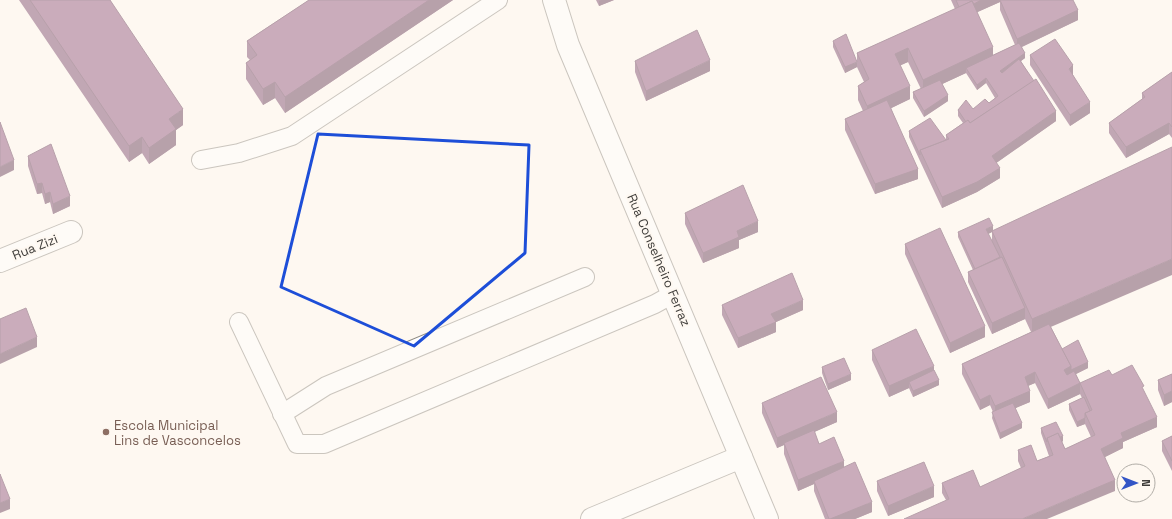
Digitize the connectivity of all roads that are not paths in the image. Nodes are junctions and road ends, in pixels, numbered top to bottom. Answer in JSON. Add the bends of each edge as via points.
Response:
{"nodes":[{"id":1,"x":498,"y":0,"type":"edge"},
{"id":2,"x":554,"y":0,"type":"edge"},
{"id":3,"x":201,"y":160,"type":"dead end"},
{"id":4,"x":71,"y":232,"type":"dead end"},
{"id":5,"x":0,"y":261,"type":"edge"},
{"id":6,"x":585,"y":277,"type":"dead end"},
{"id":7,"x":673,"y":294,"type":"junction"},
{"id":8,"x":239,"y":322,"type":"dead end"},
{"id":9,"x":282,"y":414,"type":"junction"},
{"id":10,"x":742,"y":457,"type":"junction"},
{"id":11,"x":592,"y":519,"type":"edge"},
{"id":12,"x":767,"y":519,"type":"edge"}],
"edges":[{"from":1,"to":3,"type":"lane","via":[[292,136],[239,153]]},
{"from":2,"to":7,"type":"street","name":"Rua Conselheiro Ferraz","via":[[568,45]]},
{"from":4,"to":5,"type":"street","name":"Rua Zizi"},
{"from":6,"to":9,"type":"lane","via":[[326,386]]},
{"from":7,"to":9,"type":"lane","via":[[324,444],[297,444]]},
{"from":7,"to":10,"type":"street","name":"Rua Conselheiro Ferraz"},
{"from":8,"to":9,"type":"lane"},
{"from":10,"to":11,"type":"street"},
{"from":10,"to":12,"type":"street","name":"Rua Conselheiro Ferraz"}]}
